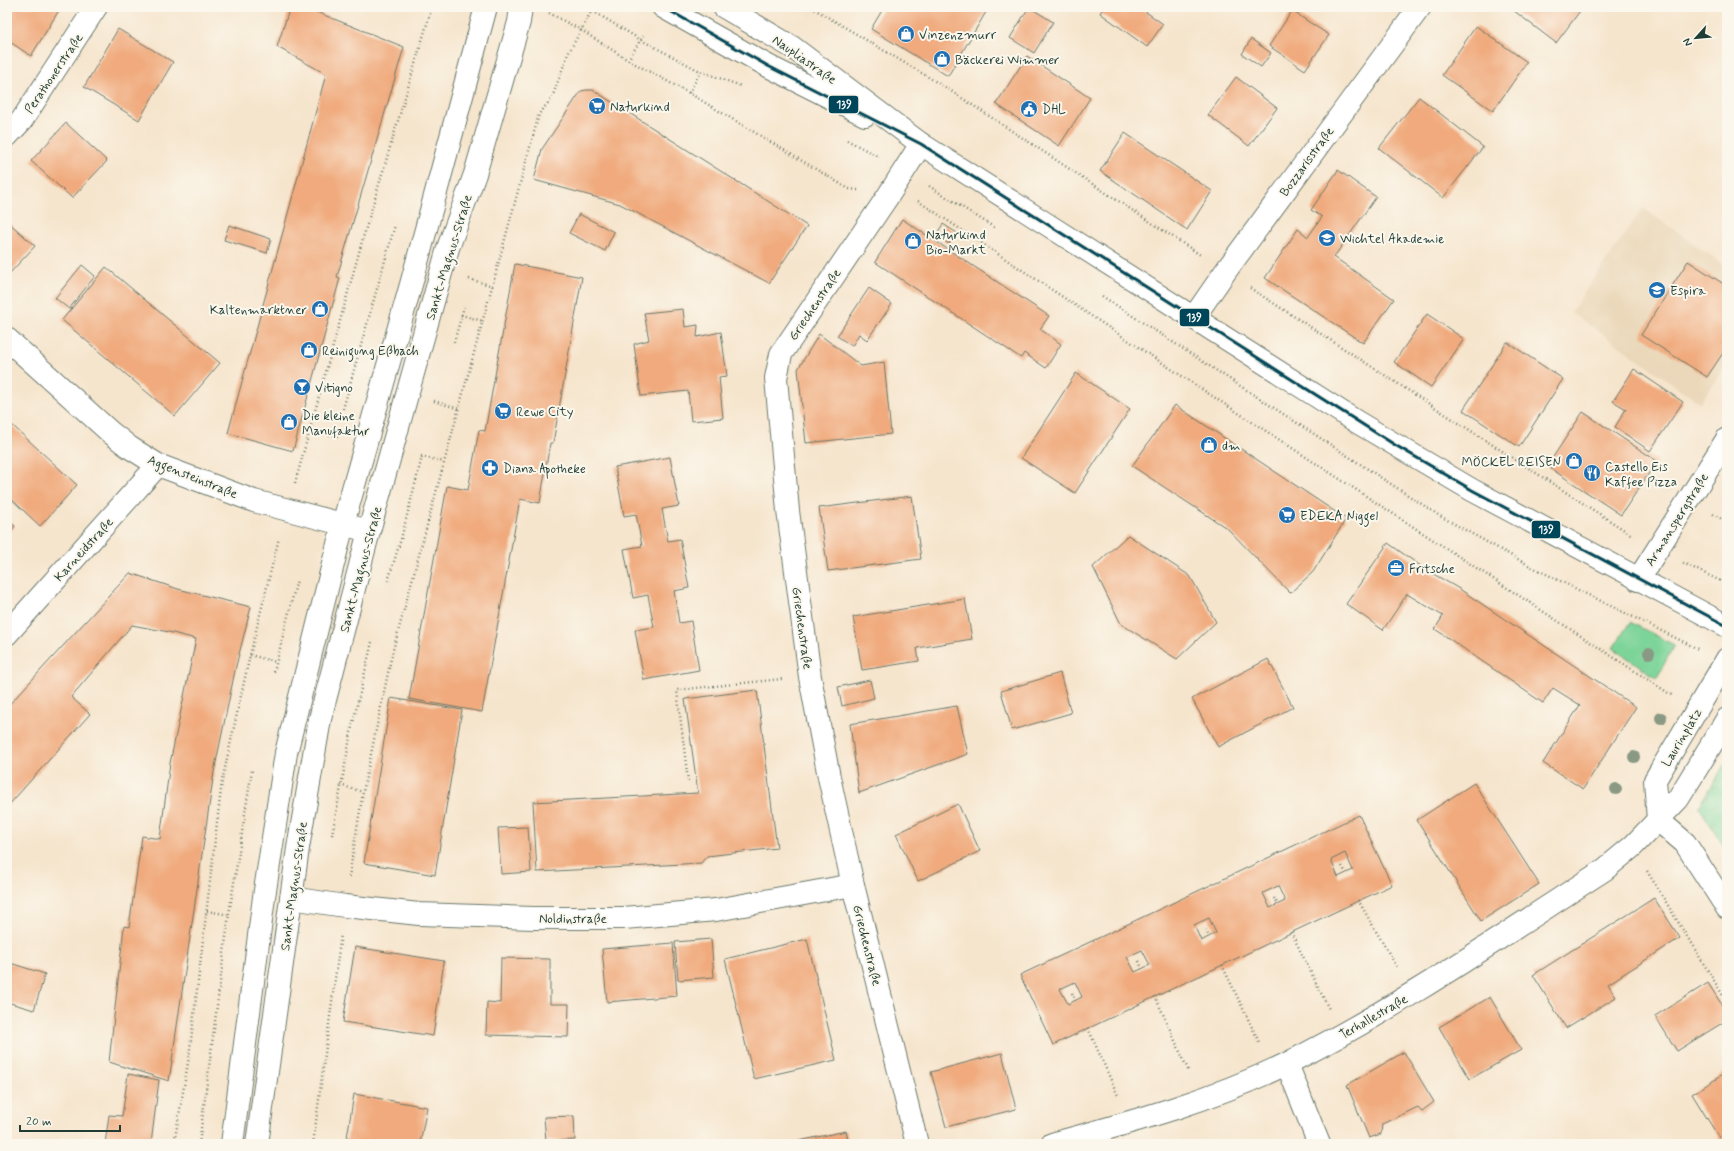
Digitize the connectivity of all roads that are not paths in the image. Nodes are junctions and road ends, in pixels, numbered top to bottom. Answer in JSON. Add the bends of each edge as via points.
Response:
{"nodes":[{"id":1,"x":96,"y":7,"type":"edge"},
{"id":2,"x":486,"y":7,"type":"edge"},
{"id":3,"x":521,"y":7,"type":"edge"},
{"id":4,"x":663,"y":7,"type":"edge"},
{"id":5,"x":724,"y":7,"type":"edge"},
{"id":6,"x":1420,"y":7,"type":"edge"},
{"id":7,"x":7,"y":136,"type":"edge"},
{"id":8,"x":921,"y":144,"type":"junction"},
{"id":9,"x":1194,"y":317,"type":"junction"},
{"id":10,"x":7,"y":339,"type":"edge"},
{"id":11,"x":1727,"y":439,"type":"edge"},
{"id":12,"x":158,"y":465,"type":"junction"},
{"id":13,"x":343,"y":524,"type":"junction"},
{"id":14,"x":370,"y":531,"type":"junction"},
{"id":15,"x":1638,"y":580,"type":"junction"},
{"id":16,"x":1727,"y":626,"type":"edge"},
{"id":17,"x":7,"y":634,"type":"edge"},
{"id":18,"x":1726,"y":661,"type":"edge"},
{"id":19,"x":1727,"y":719,"type":"edge"},
{"id":20,"x":1658,"y":820,"type":"junction"},
{"id":21,"x":853,"y":885,"type":"junction"},
{"id":22,"x":291,"y":898,"type":"junction"},
{"id":23,"x":1727,"y":908,"type":"edge"},
{"id":24,"x":1280,"y":1067,"type":"junction"},
{"id":25,"x":232,"y":1144,"type":"edge"},
{"id":26,"x":256,"y":1144,"type":"edge"},
{"id":27,"x":917,"y":1144,"type":"edge"},
{"id":28,"x":1052,"y":1144,"type":"edge"},
{"id":29,"x":1319,"y":1144,"type":"edge"}],
"edges":[{"from":1,"to":7,"type":"street","name":"Perathonerstraße","via":[[22,120]]},
{"from":2,"to":13,"type":"street","name":"Sankt-Magnus-Straße"},
{"from":3,"to":14,"type":"street","name":"Sankt-Magnus-Straße","via":[[519,22],[475,174],[448,248]]},
{"from":4,"to":8,"type":"street","name":"Naupliastraße","via":[[768,66]]},
{"from":5,"to":8,"type":"street","name":"Naupliastraße","via":[[792,48]]},
{"from":6,"to":9,"type":"street","name":"Bozzarisstraße"},
{"from":8,"to":9,"type":"street","name":"Naupliastraße"},
{"from":8,"to":21,"type":"street","name":"Griechenstraße","via":[[781,354],[776,378],[788,511],[810,677]]},
{"from":9,"to":15,"type":"street","name":"Naupliastraße","via":[[1395,445]]},
{"from":10,"to":12,"type":"street","name":"Aggensteinstraße","via":[[110,432]]},
{"from":11,"to":15,"type":"street","name":"Armanspergstraße"},
{"from":12,"to":13,"type":"street","name":"Aggensteinstraße","via":[[254,501]]},
{"from":12,"to":17,"type":"street","name":"Karneidstraße"},
{"from":13,"to":14,"type":"street","name":"Aggensteinstraße"},
{"from":13,"to":25,"type":"street","name":"Sankt-Magnus-Straße","via":[[286,753],[264,897]]},
{"from":14,"to":22,"type":"street","name":"Sankt-Magnus-Straße","via":[[320,719]]},
{"from":15,"to":16,"type":"street"},
{"from":18,"to":20,"type":"street","name":"Laurinplatz","via":[[1655,780]]},
{"from":19,"to":20,"type":"street","via":[[1678,799]]},
{"from":20,"to":23,"type":"street","via":[[1685,843]]},
{"from":20,"to":24,"type":"street","name":"Terhallestraße","via":[[1604,870],[1412,994]]},
{"from":21,"to":22,"type":"street","name":"Noldinstraße","via":[[716,910],[624,918],[442,915],[344,906]]},
{"from":21,"to":27,"type":"street","name":"Griechenstraße"},
{"from":22,"to":26,"type":"street","name":"Sankt-Magnus-Straße"},
{"from":24,"to":28,"type":"street","name":"Terhallestraße","via":[[1202,1100]]},
{"from":24,"to":29,"type":"street"}]}
